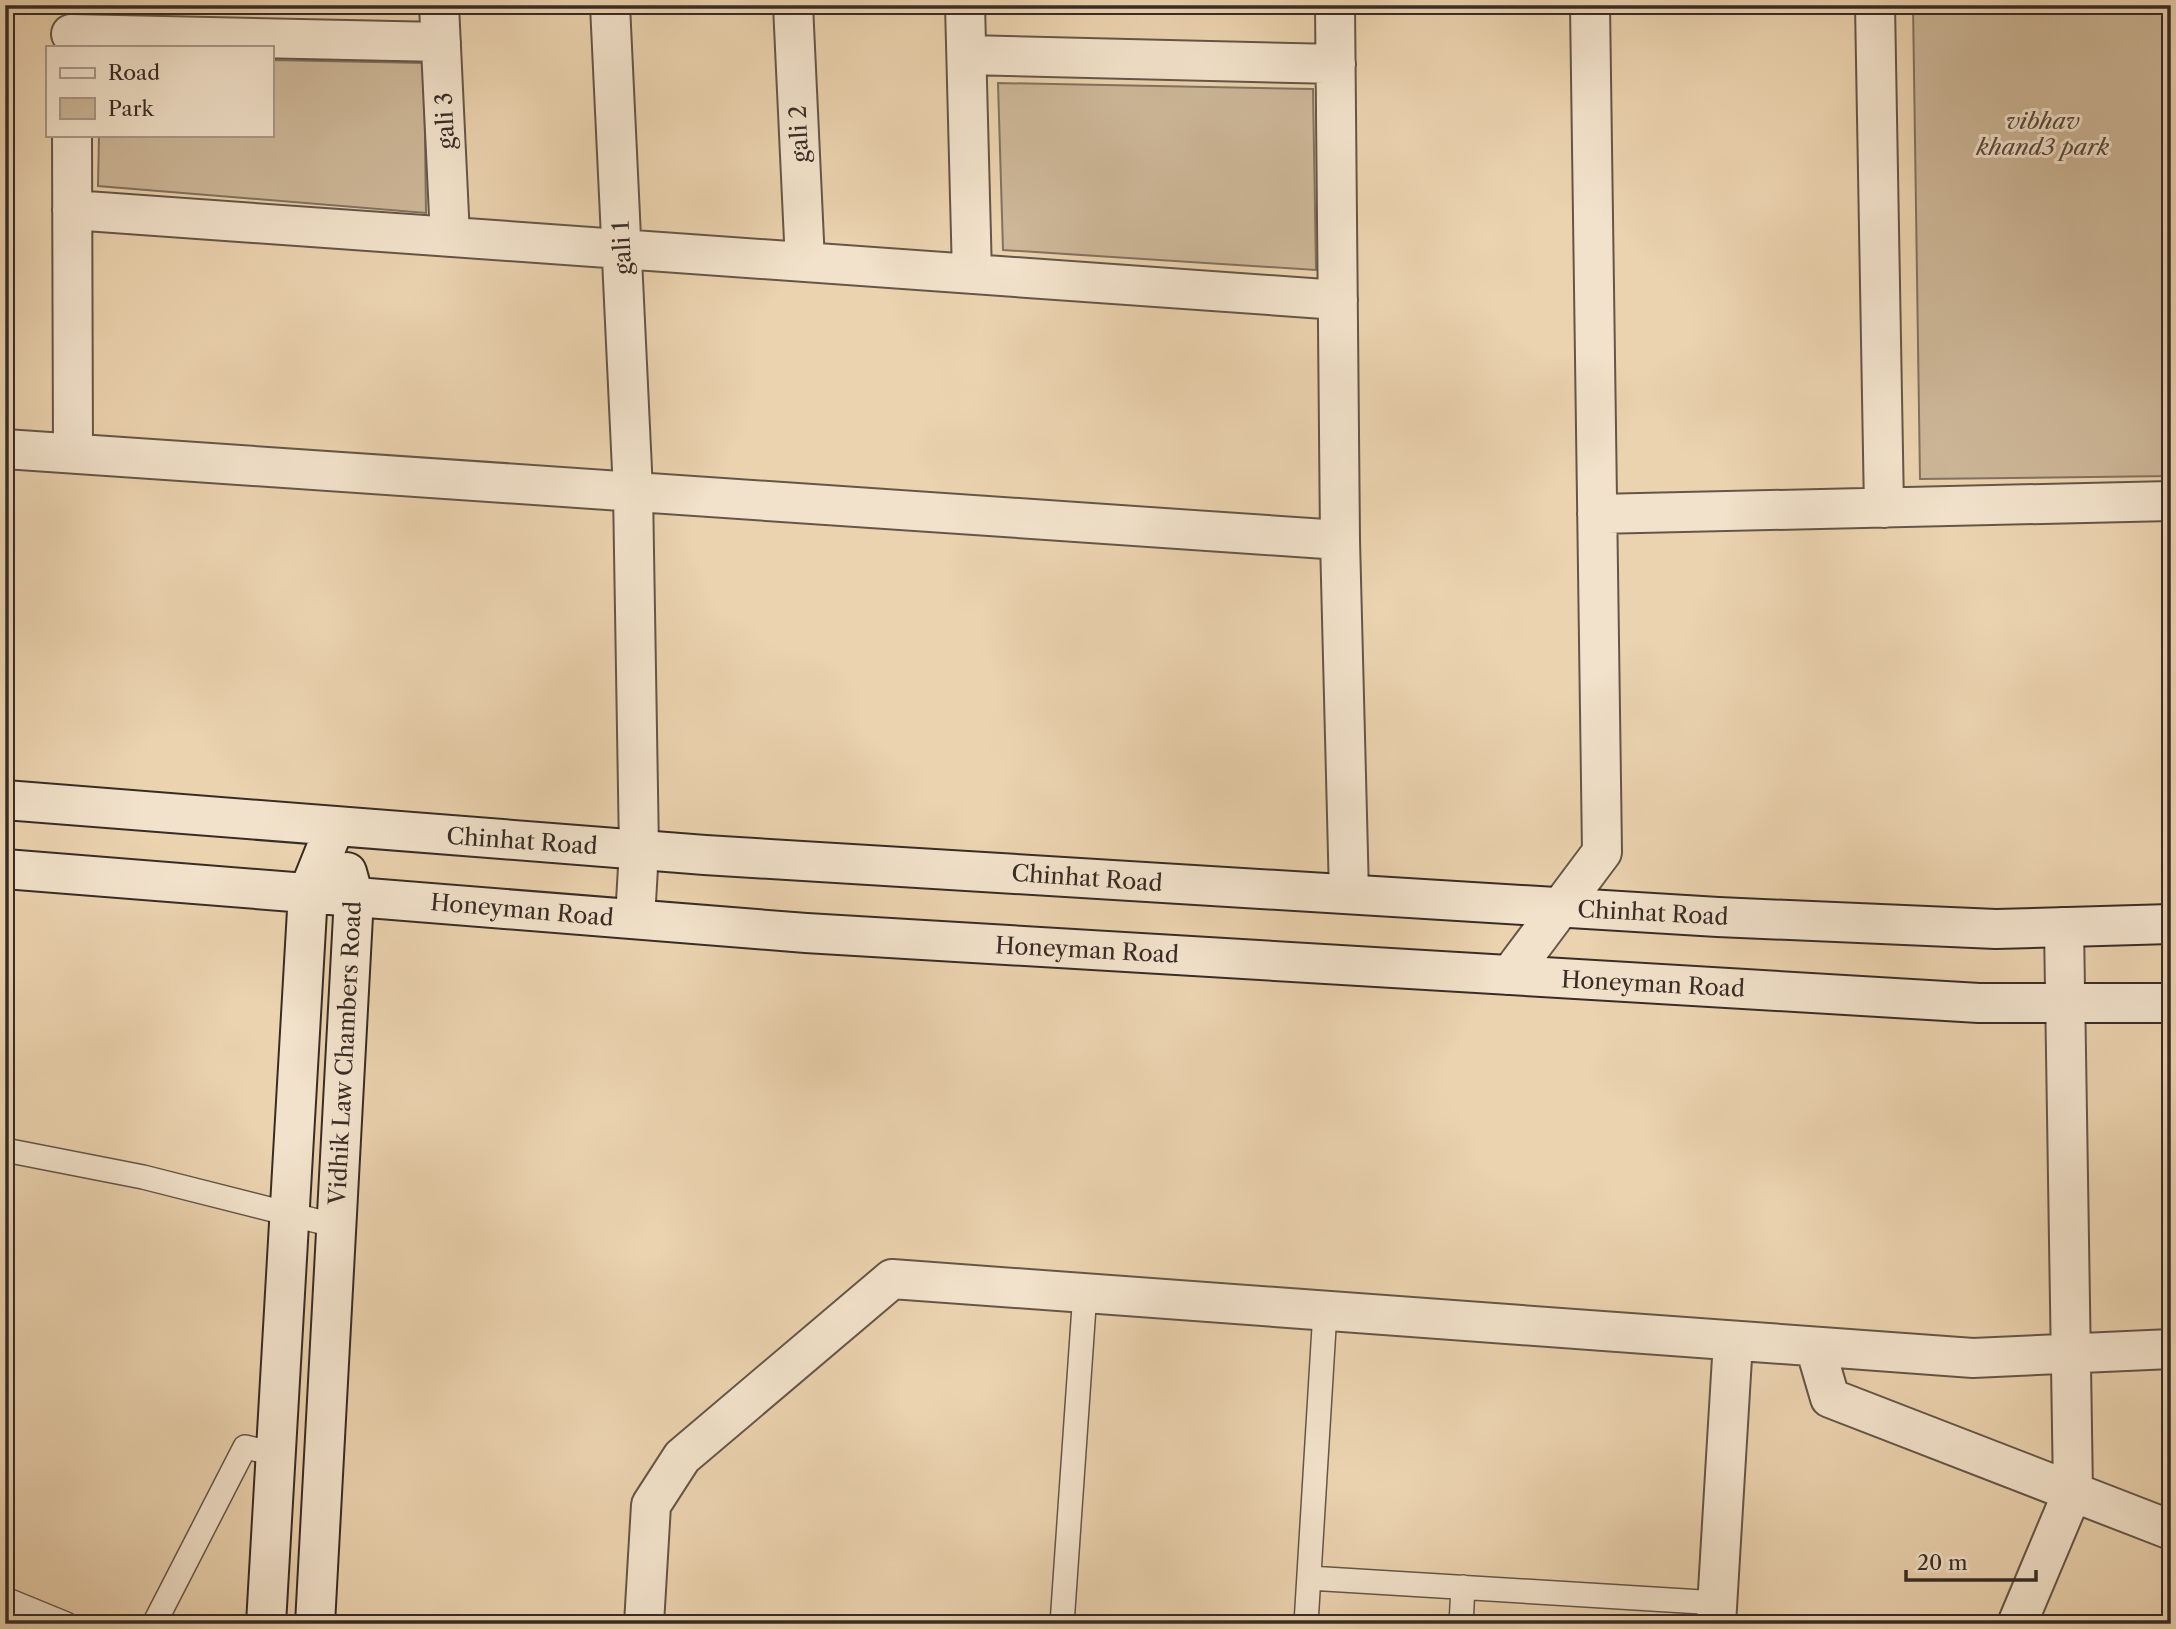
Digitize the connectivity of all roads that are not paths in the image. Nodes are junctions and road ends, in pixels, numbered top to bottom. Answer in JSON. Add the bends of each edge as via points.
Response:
{"nodes":[{"id":1,"x":610,"y":5,"type":"edge"},
{"id":2,"x":793,"y":5,"type":"edge"},
{"id":3,"x":965,"y":5,"type":"edge"},
{"id":4,"x":1335,"y":5,"type":"edge"},
{"id":5,"x":1590,"y":5,"type":"edge"},
{"id":6,"x":1875,"y":5,"type":"edge"},
{"id":7,"x":440,"y":24,"type":"edge"},
{"id":8,"x":71,"y":29,"type":"edge"},
{"id":9,"x":967,"y":55,"type":"junction"},
{"id":10,"x":1336,"y":64,"type":"junction"},
{"id":11,"x":72,"y":136,"type":"edge"},
{"id":12,"x":72,"y":210,"type":"junction"},
{"id":13,"x":450,"y":237,"type":"junction"},
{"id":14,"x":622,"y":249,"type":"junction"},
{"id":15,"x":805,"y":262,"type":"junction"},
{"id":16,"x":972,"y":274,"type":"junction"},
{"id":17,"x":1338,"y":300,"type":"junction"},
{"id":18,"x":5,"y":449,"type":"edge"},
{"id":19,"x":73,"y":453,"type":"junction"},
{"id":20,"x":633,"y":491,"type":"junction"},
{"id":21,"x":2171,"y":501,"type":"edge"},
{"id":22,"x":1884,"y":508,"type":"junction"},
{"id":23,"x":1597,"y":514,"type":"junction"},
{"id":24,"x":1340,"y":540,"type":"junction"},
{"id":25,"x":5,"y":800,"type":"edge"},
{"id":26,"x":335,"y":826,"type":"junction"},
{"id":27,"x":639,"y":850,"type":"junction"},
{"id":28,"x":5,"y":869,"type":"edge"},
{"id":29,"x":308,"y":893,"type":"junction"},
{"id":30,"x":1349,"y":894,"type":"junction"},
{"id":31,"x":354,"y":897,"type":"junction"},
{"id":32,"x":1564,"y":907,"type":"junction"},
{"id":33,"x":635,"y":919,"type":"junction"},
{"id":34,"x":2171,"y":924,"type":"edge"},
{"id":35,"x":2064,"y":927,"type":"junction"},
{"id":36,"x":1510,"y":975,"type":"junction"},
{"id":37,"x":2065,"y":1003,"type":"junction"},
{"id":38,"x":2171,"y":1003,"type":"edge"},
{"id":39,"x":5,"y":1150,"type":"edge"},
{"id":40,"x":289,"y":1215,"type":"junction"},
{"id":41,"x":337,"y":1226,"type":"junction"},
{"id":42,"x":1085,"y":1293,"type":"junction"},
{"id":43,"x":1325,"y":1311,"type":"junction"},
{"id":44,"x":1732,"y":1341,"type":"junction"},
{"id":45,"x":1815,"y":1347,"type":"junction"},
{"id":46,"x":2171,"y":1349,"type":"edge"},
{"id":47,"x":2071,"y":1354,"type":"junction"},
{"id":48,"x":276,"y":1454,"type":"junction"},
{"id":49,"x":2073,"y":1491,"type":"junction"},
{"id":50,"x":2171,"y":1530,"type":"edge"},
{"id":51,"x":1309,"y":1578,"type":"junction"},
{"id":52,"x":1463,"y":1587,"type":"junction"},
{"id":53,"x":5,"y":1599,"type":"edge"},
{"id":54,"x":1717,"y":1613,"type":"edge"},
{"id":55,"x":66,"y":1624,"type":"edge"},
{"id":56,"x":154,"y":1624,"type":"edge"},
{"id":57,"x":266,"y":1624,"type":"edge"},
{"id":58,"x":316,"y":1624,"type":"edge"},
{"id":59,"x":644,"y":1624,"type":"edge"},
{"id":60,"x":1062,"y":1624,"type":"edge"},
{"id":61,"x":1306,"y":1624,"type":"edge"},
{"id":62,"x":1461,"y":1624,"type":"edge"},
{"id":63,"x":2017,"y":1624,"type":"edge"}],
"edges":[{"from":1,"to":14,"type":"street","name":"gali 1"},
{"from":2,"to":15,"type":"street","name":"gali 2"},
{"from":3,"to":9,"type":"street"},
{"from":4,"to":10,"type":"street"},
{"from":5,"to":23,"type":"street"},
{"from":6,"to":22,"type":"street"},
{"from":7,"to":8,"type":"street"},
{"from":7,"to":13,"type":"street","name":"gali 3"},
{"from":9,"to":10,"type":"street"},
{"from":9,"to":16,"type":"street"},
{"from":10,"to":17,"type":"street"},
{"from":11,"to":12,"type":"street"},
{"from":12,"to":13,"type":"street"},
{"from":12,"to":19,"type":"street"},
{"from":13,"to":14,"type":"street"},
{"from":14,"to":15,"type":"street"},
{"from":14,"to":20,"type":"street","name":"gali 1"},
{"from":15,"to":16,"type":"street"},
{"from":16,"to":17,"type":"street"},
{"from":17,"to":24,"type":"street"},
{"from":18,"to":19,"type":"street"},
{"from":19,"to":20,"type":"street"},
{"from":20,"to":24,"type":"street"},
{"from":20,"to":27,"type":"street","name":"gali 1"},
{"from":21,"to":22,"type":"street"},
{"from":22,"to":23,"type":"street"},
{"from":23,"to":32,"type":"street","via":[[1602,852]]},
{"from":24,"to":30,"type":"street"},
{"from":25,"to":26,"type":"street","name":"Chinhat Road"},
{"from":26,"to":27,"type":"street","name":"Chinhat Road"},
{"from":26,"to":29,"type":"street","name":"Vidhik Law Chambers Road"},
{"from":26,"to":31,"type":"street","name":"Vidhik Law Chambers Road"},
{"from":27,"to":30,"type":"street","name":"Chinhat Road"},
{"from":27,"to":33,"type":"street","name":"gali 1"},
{"from":28,"to":29,"type":"street","name":"Honeyman Road"},
{"from":29,"to":31,"type":"street","name":"Honeyman Road"},
{"from":29,"to":40,"type":"street","name":"Vidhik Law Chambers Road"},
{"from":30,"to":32,"type":"street","name":"Chinhat Road"},
{"from":31,"to":33,"type":"street","name":"Honeyman Road"},
{"from":31,"to":41,"type":"street","name":"Vidhik Law Chambers Road"},
{"from":32,"to":35,"type":"street","name":"Chinhat Road","via":[[1982,928]]},
{"from":32,"to":36,"type":"street"},
{"from":33,"to":36,"type":"street","name":"Honeyman Road"},
{"from":34,"to":35,"type":"street","name":"Chinhat Road"},
{"from":35,"to":37,"type":"street"},
{"from":36,"to":37,"type":"street","name":"Honeyman Road","via":[[1979,1003]]},
{"from":37,"to":38,"type":"street","name":"Honeyman Road"},
{"from":37,"to":47,"type":"street"},
{"from":39,"to":40,"type":"lane","via":[[143,1177]]},
{"from":40,"to":41,"type":"lane"},
{"from":40,"to":48,"type":"street","name":"Vidhik Law Chambers Road"},
{"from":41,"to":58,"type":"street","name":"Vidhik Law Chambers Road"},
{"from":42,"to":43,"type":"street"},
{"from":42,"to":59,"type":"street","via":[[892,1279],[682,1457],[651,1505]]},
{"from":42,"to":60,"type":"lane"},
{"from":43,"to":44,"type":"street"},
{"from":43,"to":51,"type":"lane"},
{"from":44,"to":45,"type":"street"},
{"from":44,"to":54,"type":"street"},
{"from":45,"to":47,"type":"street","via":[[1973,1358]]},
{"from":45,"to":49,"type":"street","via":[[1830,1398]]},
{"from":46,"to":47,"type":"street"},
{"from":47,"to":49,"type":"street"},
{"from":48,"to":56,"type":"lane","via":[[244,1447]]},
{"from":48,"to":57,"type":"street","name":"Vidhik Law Chambers Road"},
{"from":49,"to":50,"type":"street"},
{"from":49,"to":63,"type":"street"},
{"from":51,"to":52,"type":"lane"},
{"from":51,"to":61,"type":"lane"},
{"from":52,"to":54,"type":"lane"},
{"from":52,"to":62,"type":"lane"},
{"from":53,"to":55,"type":"lane"}]}
